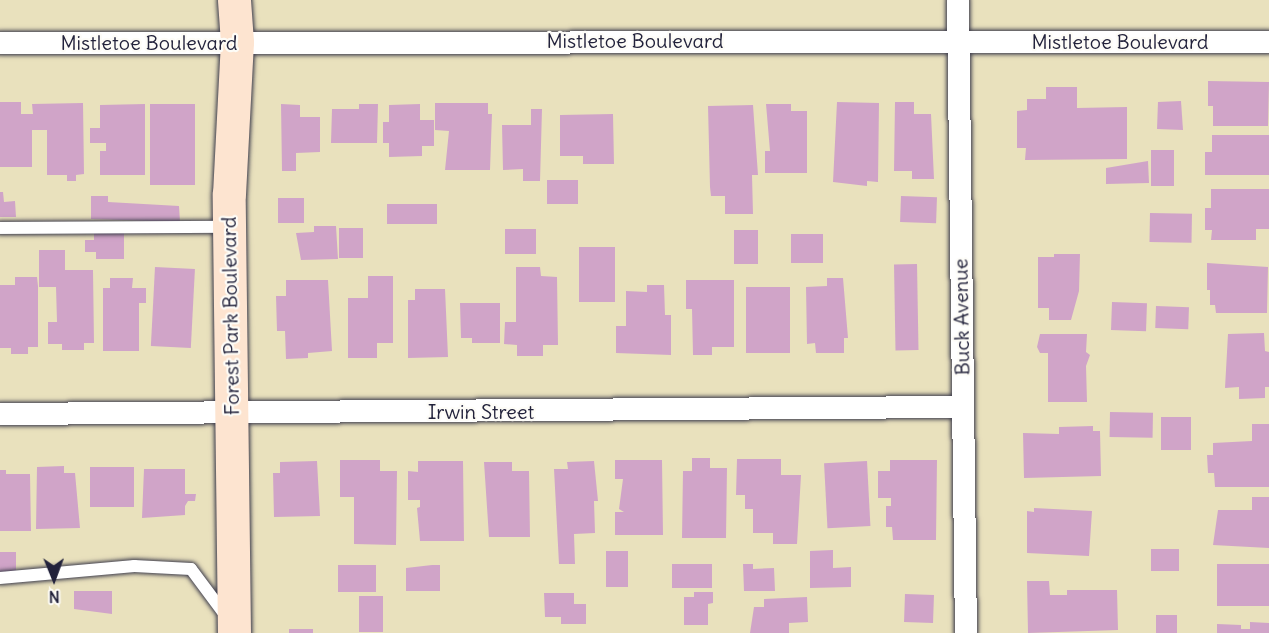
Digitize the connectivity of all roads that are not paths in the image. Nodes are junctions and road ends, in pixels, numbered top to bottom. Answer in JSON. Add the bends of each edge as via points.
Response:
{"nodes":[{"id":1,"x":234,"y":0,"type":"edge"},
{"id":2,"x":958,"y":0,"type":"edge"},
{"id":3,"x":958,"y":39,"type":"junction"},
{"id":4,"x":237,"y":42,"type":"junction"},
{"id":5,"x":1269,"y":42,"type":"edge"},
{"id":6,"x":0,"y":44,"type":"edge"},
{"id":7,"x":230,"y":227,"type":"junction"},
{"id":8,"x":0,"y":228,"type":"edge"},
{"id":9,"x":962,"y":407,"type":"junction"},
{"id":10,"x":231,"y":412,"type":"junction"},
{"id":11,"x":0,"y":414,"type":"edge"},
{"id":12,"x":0,"y":578,"type":"edge"},
{"id":13,"x":234,"y":630,"type":"edge"},
{"id":14,"x":966,"y":633,"type":"edge"}],
"edges":[{"from":1,"to":4,"type":"main road","name":"Forest Park Boulevard"},
{"from":2,"to":3,"type":"street","name":"Buck Avenue"},
{"from":3,"to":4,"type":"street","name":"Mistletoe Boulevard"},
{"from":3,"to":5,"type":"street","name":"Mistletoe Boulevard"},
{"from":3,"to":9,"type":"street","name":"Buck Avenue"},
{"from":4,"to":6,"type":"street","name":"Mistletoe Boulevard"},
{"from":4,"to":7,"type":"main road","name":"Forest Park Boulevard"},
{"from":7,"to":8,"type":"lane"},
{"from":7,"to":10,"type":"main road","name":"Forest Park Boulevard"},
{"from":9,"to":10,"type":"street","name":"Irwin Street"},
{"from":9,"to":14,"type":"street","name":"Buck Avenue"},
{"from":10,"to":11,"type":"street","name":"Irwin Street"},
{"from":10,"to":13,"type":"main road","name":"Forest Park Boulevard"},
{"from":12,"to":13,"type":"lane","via":[[134,566],[191,569]]}]}
